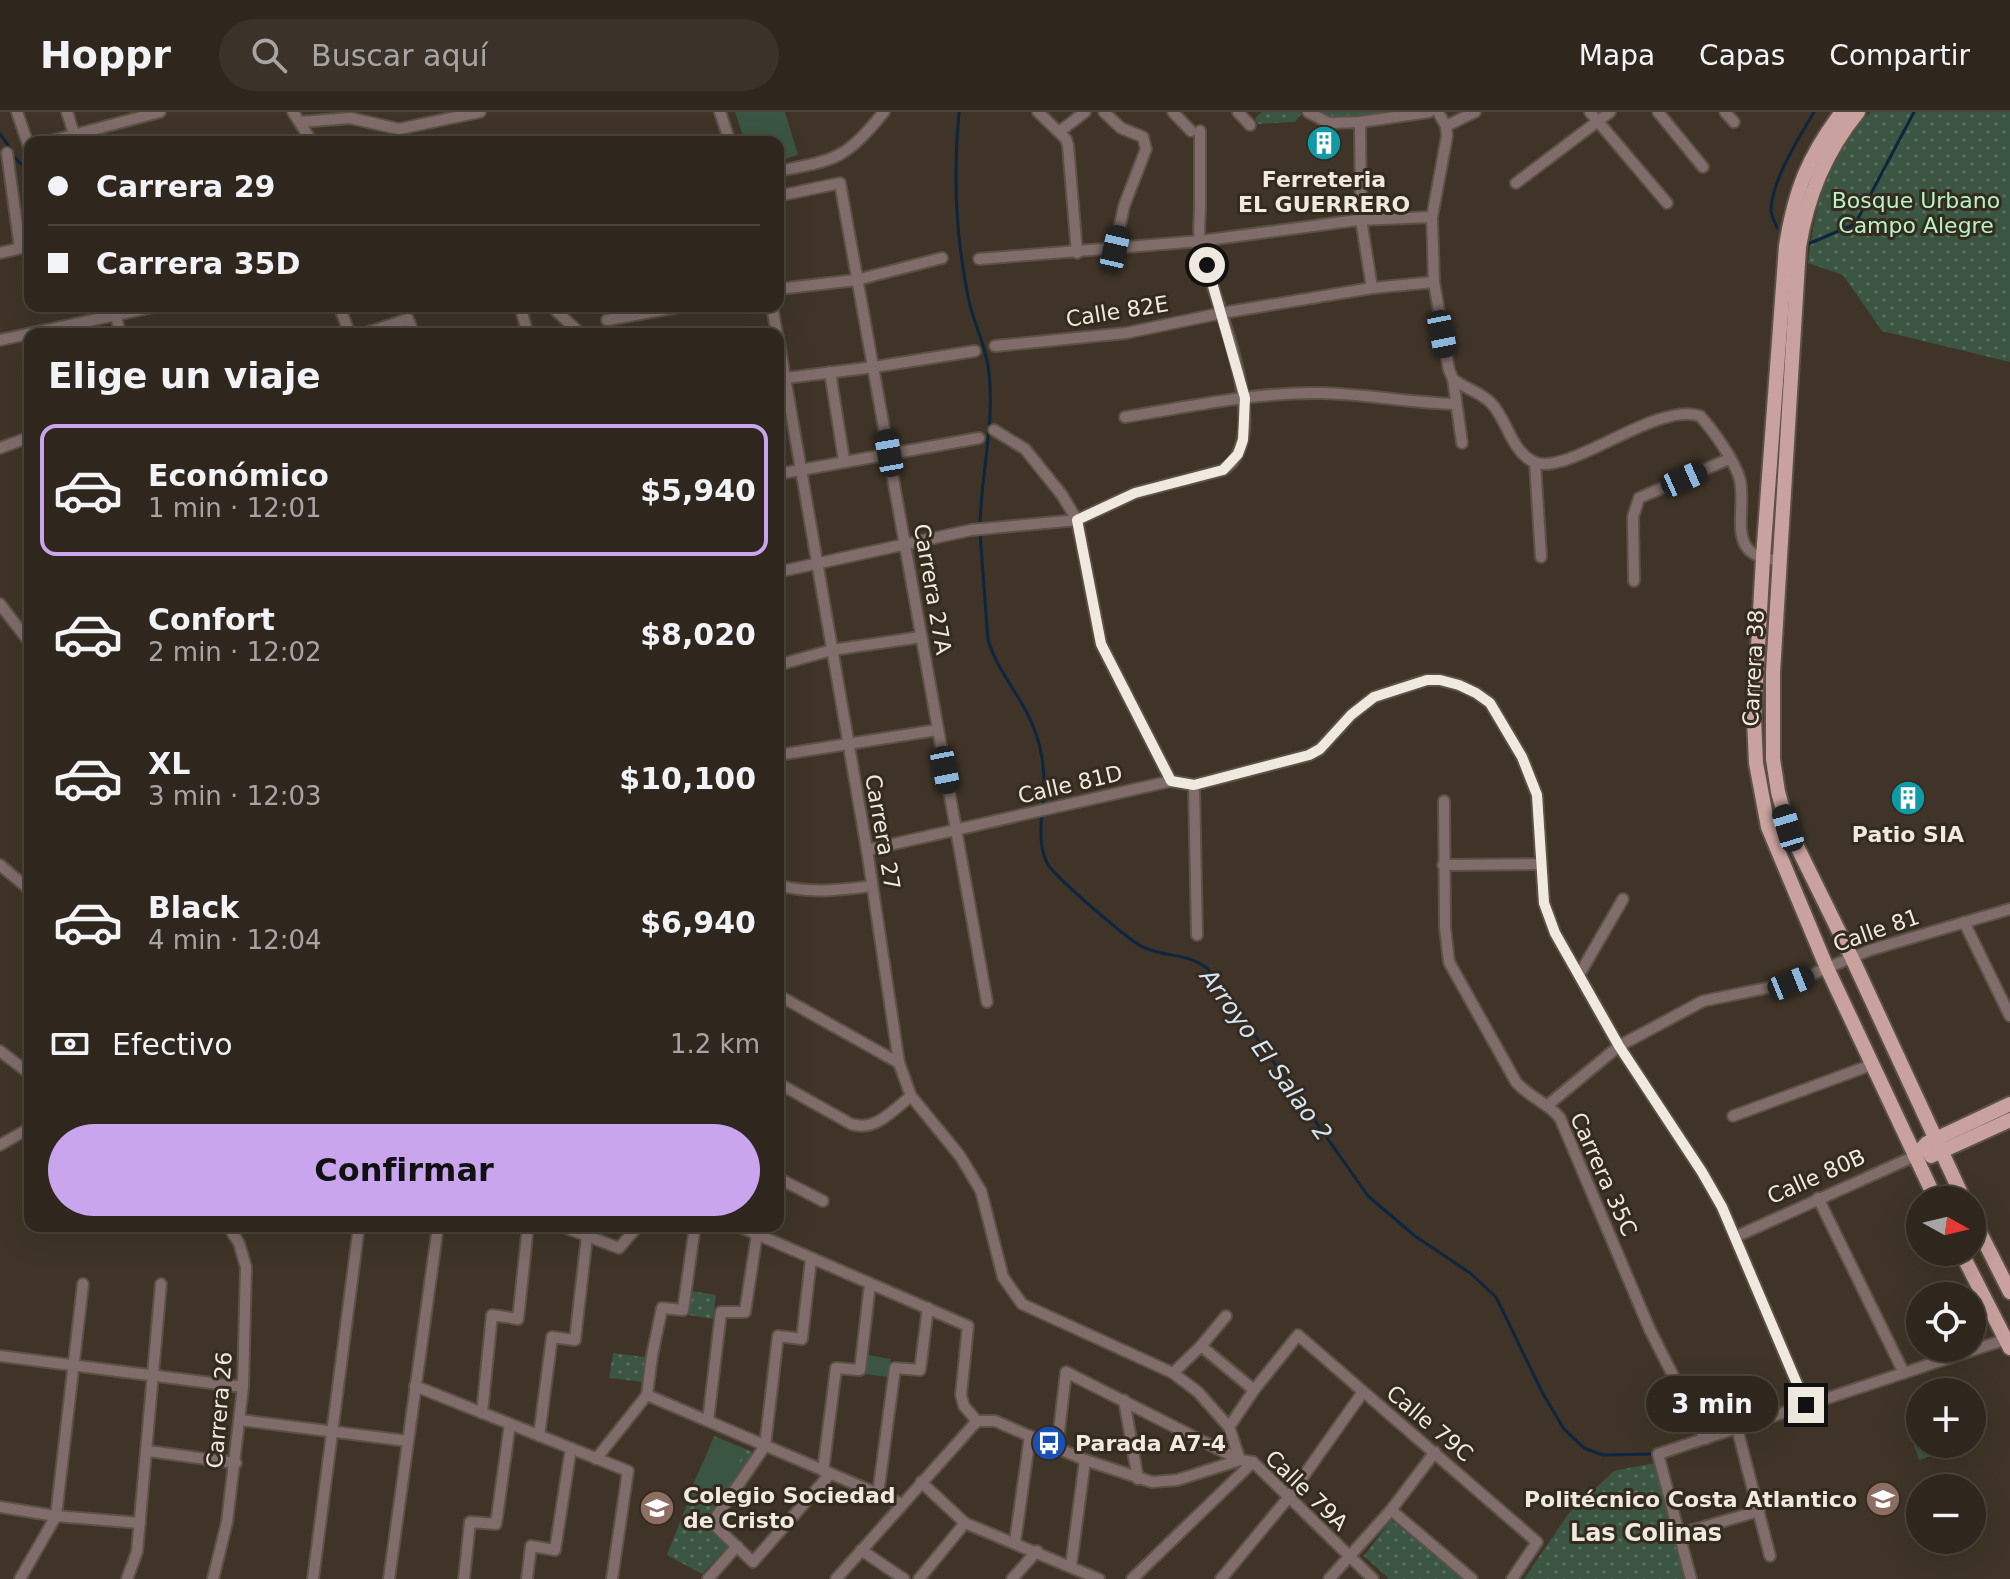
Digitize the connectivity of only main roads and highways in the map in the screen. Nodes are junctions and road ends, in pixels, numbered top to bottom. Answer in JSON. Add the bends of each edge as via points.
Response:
{"nodes":[{"id":1,"x":1842,"y":112,"type":"edge"},
{"id":2,"x":1858,"y":112,"type":"edge"},
{"id":3,"x":2010,"y":1104,"type":"edge"},
{"id":4,"x":2010,"y":1120,"type":"edge"},
{"id":5,"x":1937,"y":1147,"type":"junction"},
{"id":6,"x":1915,"y":1156,"type":"junction"},
{"id":7,"x":1929,"y":1186,"type":"edge"},
{"id":8,"x":1957,"y":1186,"type":"edge"},
{"id":9,"x":1986,"y":1245,"type":"edge"},
{"id":10,"x":1968,"y":1266,"type":"edge"},
{"id":11,"x":2010,"y":1292,"type":"edge"},
{"id":12,"x":2009,"y":1342,"type":"edge"}],
"edges":[{"from":1,"to":6,"type":"main road","name":"Carrera 38","via":[[1819,143],[1793,207],[1783,274],[1754,719],[1756,763],[1768,827]]},
{"from":2,"to":5,"type":"main road","name":"Carrera 38","via":[[1817,177],[1801,235],[1772,728],[1778,792],[1788,828]]},
{"from":3,"to":5,"type":"main road","name":"Calle 80B"},
{"from":4,"to":5,"type":"main road","name":"Calle 80B"},
{"from":5,"to":6,"type":"main road","name":"Calle 80B","via":[[1927,1143]]},
{"from":5,"to":8,"type":"main road","name":"Carrera 38"},
{"from":6,"to":7,"type":"main road","name":"Carrera 38"},
{"from":9,"to":11,"type":"main road"},
{"from":10,"to":12,"type":"main road"}]}
